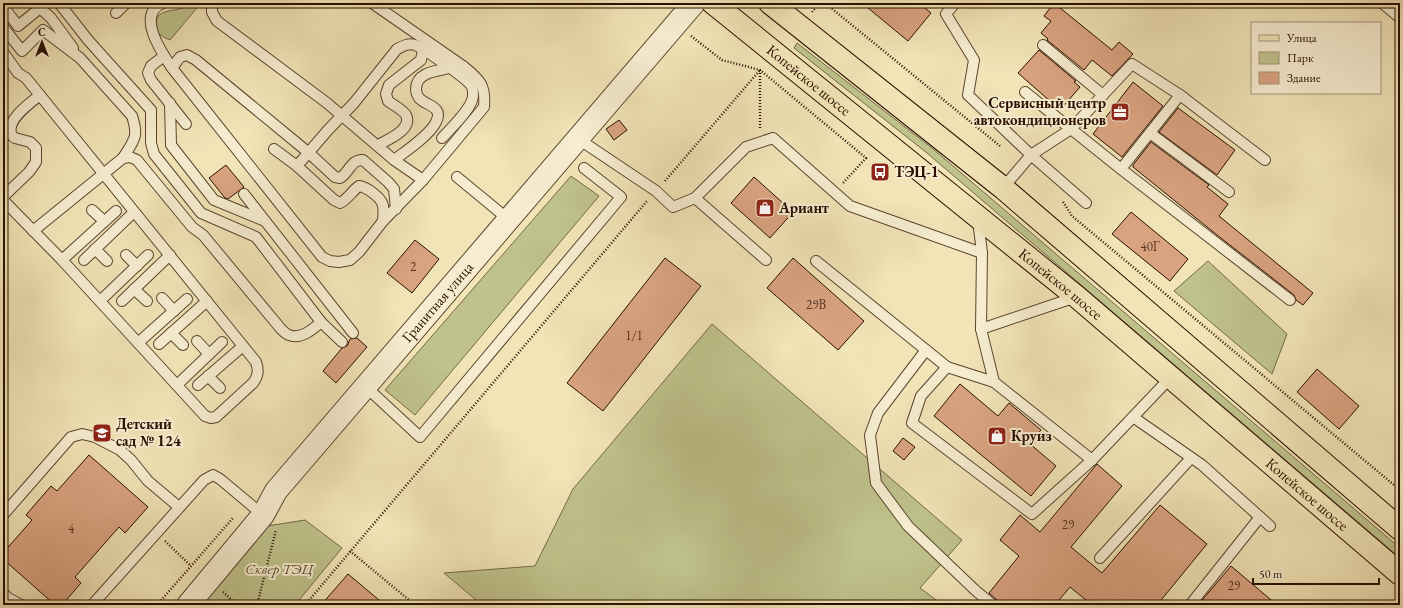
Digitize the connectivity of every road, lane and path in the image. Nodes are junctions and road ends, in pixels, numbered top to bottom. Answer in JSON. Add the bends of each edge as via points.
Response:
{"nodes":[{"id":1,"x":59,"y":3,"type":"edge"},
{"id":2,"x":126,"y":3,"type":"edge"},
{"id":3,"x":163,"y":3,"type":"edge"},
{"id":4,"x":212,"y":3,"type":"edge"},
{"id":5,"x":372,"y":3,"type":"edge"},
{"id":6,"x":694,"y":3,"type":"edge"},
{"id":7,"x":713,"y":3,"type":"edge"},
{"id":8,"x":770,"y":3,"type":"edge"},
{"id":9,"x":825,"y":3,"type":"edge"},
{"id":10,"x":955,"y":3,"type":"edge"},
{"id":11,"x":1382,"y":3,"type":"edge"},
{"id":12,"x":3,"y":6,"type":"edge"},
{"id":13,"x":116,"y":12,"type":"dead end"},
{"id":14,"x":1400,"y":18,"type":"edge"},
{"id":15,"x":3,"y":27,"type":"edge"},
{"id":16,"x":1043,"y":45,"type":"dead end"},
{"id":17,"x":423,"y":50,"type":"junction"},
{"id":18,"x":3,"y":52,"type":"edge"},
{"id":19,"x":164,"y":56,"type":"junction"},
{"id":20,"x":80,"y":58,"type":"junction"},
{"id":21,"x":172,"y":68,"type":"junction"},
{"id":22,"x":450,"y":68,"type":"junction"},
{"id":23,"x":760,"y":70,"type":"junction"},
{"id":24,"x":1025,"y":92,"type":"dead end"},
{"id":25,"x":1103,"y":94,"type":"junction"},
{"id":26,"x":1180,"y":94,"type":"junction"},
{"id":27,"x":40,"y":95,"type":"junction"},
{"id":28,"x":170,"y":103,"type":"junction"},
{"id":29,"x":342,"y":115,"type":"junction"},
{"id":30,"x":186,"y":124,"type":"dead end"},
{"id":31,"x":1071,"y":130,"type":"junction"},
{"id":32,"x":1150,"y":133,"type":"junction"},
{"id":33,"x":442,"y":138,"type":"dead end"},
{"id":34,"x":578,"y":138,"type":"junction"},
{"id":35,"x":760,"y":142,"type":"junction"},
{"id":36,"x":378,"y":145,"type":"junction"},
{"id":37,"x":274,"y":149,"type":"dead end"},
{"id":38,"x":308,"y":153,"type":"junction"},
{"id":39,"x":1031,"y":156,"type":"junction"},
{"id":40,"x":123,"y":158,"type":"junction"},
{"id":41,"x":394,"y":160,"type":"junction"},
{"id":42,"x":1265,"y":160,"type":"dead end"},
{"id":43,"x":1023,"y":165,"type":"junction"},
{"id":44,"x":297,"y":166,"type":"junction"},
{"id":45,"x":584,"y":168,"type":"dead end"},
{"id":46,"x":1121,"y":169,"type":"junction"},
{"id":47,"x":103,"y":173,"type":"junction"},
{"id":48,"x":457,"y":177,"type":"dead end"},
{"id":49,"x":423,"y":180,"type":"junction"},
{"id":50,"x":1003,"y":188,"type":"junction"},
{"id":51,"x":656,"y":191,"type":"junction"},
{"id":52,"x":1229,"y":192,"type":"dead end"},
{"id":53,"x":835,"y":193,"type":"junction"},
{"id":54,"x":244,"y":194,"type":"dead end"},
{"id":55,"x":3,"y":198,"type":"edge"},
{"id":56,"x":695,"y":198,"type":"junction"},
{"id":57,"x":1062,"y":201,"type":"dead end"},
{"id":58,"x":1086,"y":203,"type":"dead end"},
{"id":59,"x":92,"y":210,"type":"dead end"},
{"id":60,"x":396,"y":210,"type":"junction"},
{"id":61,"x":116,"y":211,"type":"dead end"},
{"id":62,"x":134,"y":212,"type":"junction"},
{"id":63,"x":978,"y":216,"type":"junction"},
{"id":64,"x":509,"y":220,"type":"junction"},
{"id":65,"x":104,"y":221,"type":"junction"},
{"id":66,"x":265,"y":221,"type":"junction"},
{"id":67,"x":383,"y":221,"type":"junction"},
{"id":68,"x":33,"y":231,"type":"junction"},
{"id":69,"x":95,"y":250,"type":"junction"},
{"id":70,"x":982,"y":253,"type":"junction"},
{"id":71,"x":126,"y":254,"type":"dead end"},
{"id":72,"x":148,"y":255,"type":"dead end"},
{"id":73,"x":170,"y":255,"type":"junction"},
{"id":74,"x":62,"y":260,"type":"junction"},
{"id":75,"x":84,"y":260,"type":"dead end"},
{"id":76,"x":766,"y":260,"type":"dead end"},
{"id":77,"x":107,"y":261,"type":"dead end"},
{"id":78,"x":816,"y":262,"type":"dead end"},
{"id":79,"x":137,"y":266,"type":"junction"},
{"id":80,"x":134,"y":289,"type":"junction"},
{"id":81,"x":1077,"y":297,"type":"junction"},
{"id":82,"x":162,"y":298,"type":"dead end"},
{"id":83,"x":187,"y":299,"type":"dead end"},
{"id":84,"x":1290,"y":300,"type":"dead end"},
{"id":85,"x":100,"y":301,"type":"junction"},
{"id":86,"x":122,"y":301,"type":"dead end"},
{"id":87,"x":146,"y":301,"type":"dead end"},
{"id":88,"x":207,"y":301,"type":"junction"},
{"id":89,"x":174,"y":311,"type":"junction"},
{"id":90,"x":321,"y":322,"type":"junction"},
{"id":91,"x":981,"y":329,"type":"junction"},
{"id":92,"x":171,"y":333,"type":"junction"},
{"id":93,"x":353,"y":333,"type":"dead end"},
{"id":94,"x":197,"y":341,"type":"dead end"},
{"id":95,"x":139,"y":342,"type":"junction"},
{"id":96,"x":222,"y":342,"type":"dead end"},
{"id":97,"x":342,"y":342,"type":"dead end"},
{"id":98,"x":159,"y":344,"type":"dead end"},
{"id":99,"x":183,"y":345,"type":"dead end"},
{"id":100,"x":243,"y":346,"type":"junction"},
{"id":101,"x":926,"y":350,"type":"junction"},
{"id":102,"x":209,"y":354,"type":"junction"},
{"id":103,"x":947,"y":367,"type":"junction"},
{"id":104,"x":208,"y":376,"type":"junction"},
{"id":105,"x":1171,"y":377,"type":"junction"},
{"id":106,"x":994,"y":382,"type":"junction"},
{"id":107,"x":177,"y":385,"type":"junction"},
{"id":108,"x":198,"y":385,"type":"dead end"},
{"id":109,"x":365,"y":386,"type":"junction"},
{"id":110,"x":220,"y":388,"type":"dead end"},
{"id":111,"x":1133,"y":417,"type":"junction"},
{"id":112,"x":1191,"y":458,"type":"junction"},
{"id":113,"x":1092,"y":460,"type":"junction"},
{"id":114,"x":1400,"y":490,"type":"edge"},
{"id":115,"x":179,"y":507,"type":"junction"},
{"id":116,"x":3,"y":515,"type":"edge"},
{"id":117,"x":1260,"y":517,"type":"junction"},
{"id":118,"x":269,"y":520,"type":"junction"},
{"id":119,"x":1270,"y":526,"type":"dead end"},
{"id":120,"x":1400,"y":529,"type":"edge"},
{"id":121,"x":156,"y":533,"type":"junction"},
{"id":122,"x":350,"y":551,"type":"junction"},
{"id":123,"x":1100,"y":558,"type":"dead end"},
{"id":124,"x":191,"y":566,"type":"dead end"},
{"id":125,"x":1400,"y":574,"type":"edge"},
{"id":126,"x":3,"y":593,"type":"edge"},
{"id":127,"x":21,"y":605,"type":"edge"},
{"id":128,"x":92,"y":605,"type":"edge"},
{"id":129,"x":188,"y":605,"type":"edge"},
{"id":130,"x":257,"y":605,"type":"edge"},
{"id":131,"x":305,"y":605,"type":"edge"},
{"id":132,"x":415,"y":605,"type":"edge"},
{"id":133,"x":993,"y":605,"type":"edge"},
{"id":134,"x":1190,"y":605,"type":"edge"}],
"edges":[{"from":1,"to":90,"type":"lane","via":[[88,40],[151,110],[154,154],[201,212],[256,237]]},
{"from":2,"to":13,"type":"lane"},
{"from":3,"to":19,"type":"lane","via":[[153,10],[150,18],[156,42]]},
{"from":4,"to":29,"type":"lane","via":[[212,12],[217,21]]},
{"from":5,"to":49,"type":"lane","via":[[463,66],[482,83],[484,106]]},
{"from":6,"to":34,"type":"street","name":"Гранитная улица"},
{"from":7,"to":63,"type":"main road","name":"Копейское шоссе"},
{"from":8,"to":50,"type":"main road"},
{"from":9,"to":43,"type":"path"},
{"from":10,"to":39,"type":"lane","via":[[946,14],[974,60],[968,95]]},
{"from":11,"to":14,"type":"lane"},
{"from":12,"to":20,"type":"lane","via":[[18,26],[40,8],[51,18]]},
{"from":15,"to":20,"type":"lane","via":[[22,51],[43,30]]},
{"from":16,"to":25,"type":"lane"},
{"from":17,"to":22,"type":"lane"},
{"from":17,"to":29,"type":"lane","via":[[407,44],[397,50]]},
{"from":17,"to":36,"type":"lane","via":[[421,60],[389,85],[386,94],[388,101],[406,116],[404,129]]},
{"from":18,"to":27,"type":"lane","via":[[18,73],[26,78]]},
{"from":19,"to":21,"type":"lane"},
{"from":19,"to":28,"type":"lane","via":[[151,66],[148,73]]},
{"from":20,"to":40,"type":"lane","via":[[132,116],[136,128],[135,138]]},
{"from":21,"to":38,"type":"lane","via":[[180,57],[187,55],[196,60]]},
{"from":21,"to":67,"type":"lane","via":[[322,257],[339,262],[350,260]]},
{"from":22,"to":33,"type":"lane","via":[[473,87],[473,97],[469,107]]},
{"from":22,"to":41,"type":"lane","via":[[424,74],[419,79],[417,93],[420,99],[434,107],[438,113],[436,122],[426,134]]},
{"from":23,"to":35,"type":"path"},
{"from":23,"to":51,"type":"path"},
{"from":23,"to":53,"type":"path","via":[[866,158]]},
{"from":24,"to":31,"type":"lane"},
{"from":25,"to":26,"type":"lane","via":[[1132,64]]},
{"from":25,"to":31,"type":"lane"},
{"from":26,"to":32,"type":"lane"},
{"from":26,"to":42,"type":"lane"},
{"from":27,"to":47,"type":"lane"},
{"from":27,"to":55,"type":"lane","via":[[19,113],[11,125],[11,133],[15,138],[30,142],[36,148],[36,162]]},
{"from":28,"to":30,"type":"lane"},
{"from":28,"to":66,"type":"lane","via":[[171,145],[214,200]]},
{"from":29,"to":36,"type":"lane"},
{"from":29,"to":38,"type":"lane"},
{"from":31,"to":39,"type":"lane"},
{"from":31,"to":46,"type":"lane"},
{"from":32,"to":46,"type":"lane"},
{"from":32,"to":52,"type":"lane"},
{"from":34,"to":51,"type":"lane"},
{"from":34,"to":64,"type":"street","name":"Гранитная улица"},
{"from":35,"to":53,"type":"lane","via":[[773,138]]},
{"from":35,"to":56,"type":"lane","via":[[746,147]]},
{"from":36,"to":41,"type":"lane"},
{"from":37,"to":44,"type":"lane"},
{"from":38,"to":44,"type":"lane"},
{"from":38,"to":60,"type":"lane","via":[[335,177],[340,178],[354,162],[362,160],[394,189]]},
{"from":39,"to":43,"type":"lane"},
{"from":39,"to":58,"type":"lane"},
{"from":40,"to":47,"type":"lane"},
{"from":40,"to":90,"type":"lane","via":[[137,160],[281,329],[289,335],[298,336],[307,333]]},
{"from":41,"to":49,"type":"lane"},
{"from":43,"to":50,"type":"lane"},
{"from":44,"to":67,"type":"lane","via":[[340,203],[359,186],[365,187],[380,199],[384,208]]},
{"from":45,"to":109,"type":"lane","via":[[621,197],[420,437]]},
{"from":46,"to":84,"type":"lane"},
{"from":47,"to":62,"type":"lane"},
{"from":47,"to":68,"type":"lane"},
{"from":48,"to":64,"type":"lane"},
{"from":49,"to":60,"type":"lane"},
{"from":50,"to":120,"type":"main road"},
{"from":51,"to":56,"type":"lane","via":[[673,207]]},
{"from":51,"to":122,"type":"path"},
{"from":53,"to":70,"type":"lane","via":[[850,206]]},
{"from":54,"to":66,"type":"lane"},
{"from":55,"to":68,"type":"lane"},
{"from":56,"to":76,"type":"lane"},
{"from":57,"to":114,"type":"path","via":[[1072,216]]},
{"from":59,"to":65,"type":"lane"},
{"from":60,"to":67,"type":"lane"},
{"from":61,"to":65,"type":"lane"},
{"from":62,"to":69,"type":"lane"},
{"from":62,"to":73,"type":"lane"},
{"from":63,"to":70,"type":"lane"},
{"from":63,"to":81,"type":"main road","name":"Копейское шоссе"},
{"from":64,"to":109,"type":"street","name":"Гранитная улица"},
{"from":65,"to":74,"type":"lane"},
{"from":66,"to":93,"type":"lane"},
{"from":68,"to":74,"type":"lane"},
{"from":69,"to":75,"type":"lane"},
{"from":69,"to":77,"type":"lane"},
{"from":70,"to":91,"type":"lane"},
{"from":71,"to":79,"type":"lane"},
{"from":72,"to":79,"type":"lane"},
{"from":73,"to":80,"type":"lane"},
{"from":73,"to":88,"type":"lane"},
{"from":74,"to":85,"type":"lane"},
{"from":78,"to":101,"type":"lane"},
{"from":79,"to":85,"type":"lane"},
{"from":80,"to":86,"type":"lane"},
{"from":80,"to":87,"type":"lane"},
{"from":81,"to":91,"type":"lane"},
{"from":81,"to":105,"type":"main road","name":"Копейское шоссе"},
{"from":82,"to":89,"type":"lane"},
{"from":83,"to":89,"type":"lane"},
{"from":85,"to":95,"type":"lane"},
{"from":88,"to":92,"type":"lane"},
{"from":88,"to":100,"type":"lane"},
{"from":89,"to":95,"type":"lane"},
{"from":90,"to":97,"type":"lane"},
{"from":91,"to":106,"type":"lane"},
{"from":92,"to":98,"type":"lane"},
{"from":92,"to":99,"type":"lane"},
{"from":94,"to":102,"type":"lane"},
{"from":95,"to":107,"type":"lane"},
{"from":96,"to":102,"type":"lane"},
{"from":100,"to":104,"type":"lane"},
{"from":100,"to":107,"type":"lane","via":[[256,362],[259,370],[257,378],[216,417],[205,416]]},
{"from":101,"to":103,"type":"lane"},
{"from":101,"to":133,"type":"lane","via":[[878,413],[870,435],[876,483],[908,526]]},
{"from":102,"to":107,"type":"lane"},
{"from":103,"to":106,"type":"lane"},
{"from":103,"to":113,"type":"lane","via":[[921,396],[912,424],[1032,514]]},
{"from":104,"to":108,"type":"lane"},
{"from":104,"to":110,"type":"lane"},
{"from":105,"to":111,"type":"lane"},
{"from":105,"to":125,"type":"main road","name":"Копейское шоссе"},
{"from":106,"to":113,"type":"lane"},
{"from":109,"to":118,"type":"street","name":"Гранитная улица","via":[[276,491]]},
{"from":111,"to":112,"type":"lane"},
{"from":111,"to":113,"type":"lane"},
{"from":112,"to":117,"type":"lane"},
{"from":112,"to":123,"type":"lane"},
{"from":115,"to":116,"type":"lane","via":[[148,481],[120,450],[95,437],[82,434],[71,437]]},
{"from":115,"to":118,"type":"lane","via":[[204,480],[213,476]]},
{"from":115,"to":121,"type":"lane"},
{"from":117,"to":119,"type":"lane"},
{"from":117,"to":134,"type":"lane"},
{"from":118,"to":129,"type":"street","name":"Гранитная улица"},
{"from":118,"to":130,"type":"path","via":[[276,532]]},
{"from":121,"to":124,"type":"path"},
{"from":121,"to":128,"type":"lane"},
{"from":122,"to":131,"type":"path"},
{"from":122,"to":132,"type":"path"},
{"from":126,"to":127,"type":"lane"}]}
